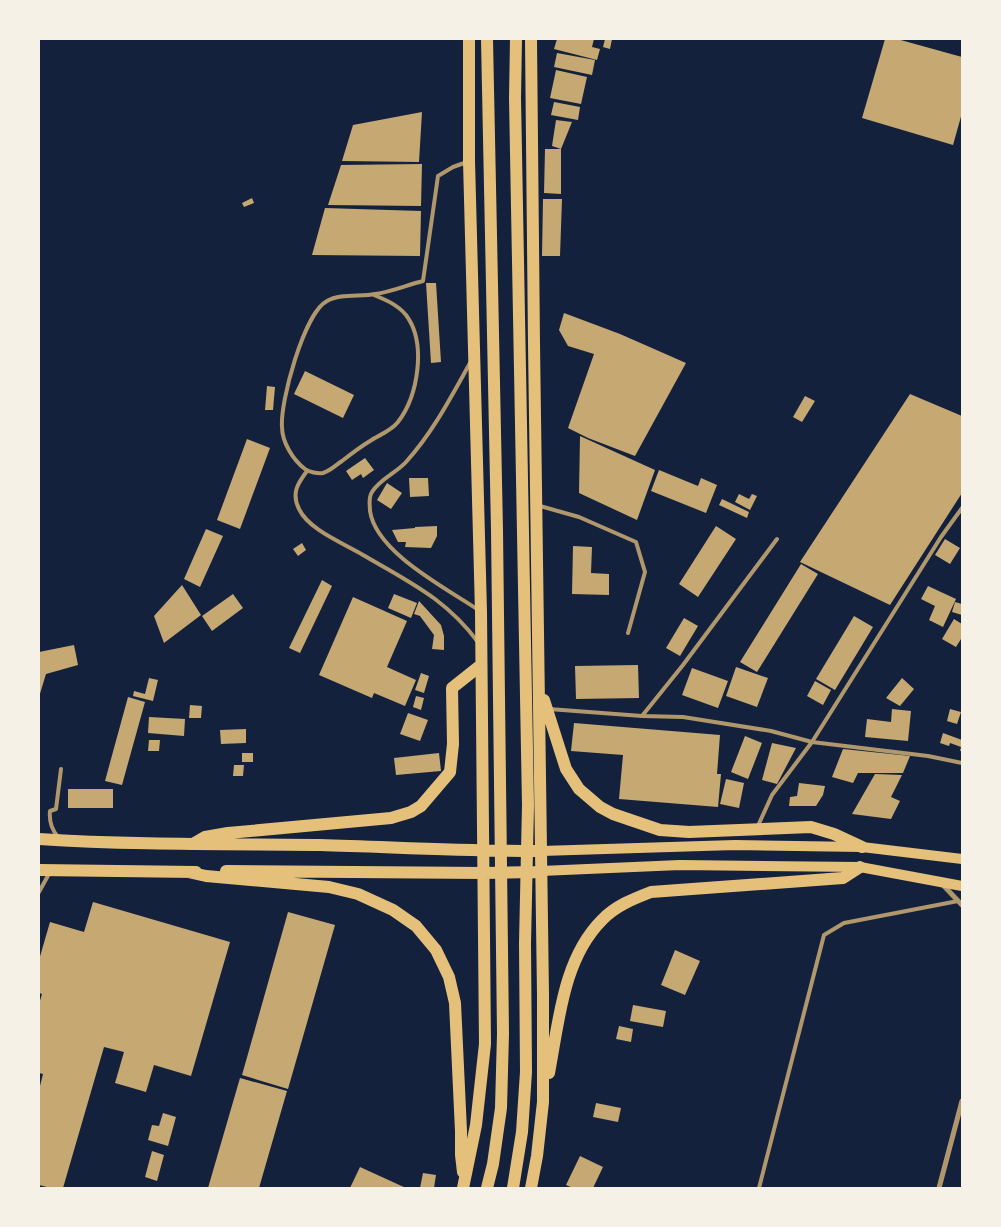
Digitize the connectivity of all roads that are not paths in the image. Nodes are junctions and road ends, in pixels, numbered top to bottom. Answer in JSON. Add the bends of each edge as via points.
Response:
{"nodes":[{"id":1,"x":469,"y":39,"type":"edge"},
{"id":2,"x":488,"y":39,"type":"edge"},
{"id":3,"x":516,"y":39,"type":"edge"},
{"id":4,"x":532,"y":39,"type":"edge"},
{"id":5,"x":469,"y":161,"type":"junction"},
{"id":6,"x":374,"y":295,"type":"junction"},
{"id":7,"x":475,"y":354,"type":"junction"},
{"id":8,"x":307,"y":470,"type":"junction"},
{"id":9,"x":536,"y":505,"type":"junction"},
{"id":10,"x":962,"y":508,"type":"edge"},
{"id":11,"x":777,"y":539,"type":"dead end"},
{"id":12,"x":481,"y":612,"type":"junction"},
{"id":13,"x":628,"y":633,"type":"dead end"},
{"id":14,"x":481,"y":645,"type":"junction"},
{"id":15,"x":481,"y":665,"type":"junction"},
{"id":16,"x":538,"y":682,"type":"junction"},
{"id":17,"x":546,"y":709,"type":"junction"},
{"id":18,"x":642,"y":716,"type":"junction"},
{"id":19,"x":812,"y":742,"type":"junction"},
{"id":20,"x":962,"y":763,"type":"edge"},
{"id":21,"x":61,"y":769,"type":"dead end"},
{"id":22,"x":756,"y":830,"type":"junction"},
{"id":23,"x":39,"y":839,"type":"edge"},
{"id":24,"x":60,"y":839,"type":"junction"},
{"id":25,"x":191,"y":845,"type":"junction"},
{"id":26,"x":862,"y":847,"type":"junction"},
{"id":27,"x":484,"y":851,"type":"junction"},
{"id":28,"x":541,"y":851,"type":"junction"},
{"id":29,"x":962,"y":859,"type":"edge"},
{"id":30,"x":860,"y":867,"type":"junction"},
{"id":31,"x":45,"y":870,"type":"edge"},
{"id":32,"x":541,"y":871,"type":"junction"},
{"id":33,"x":188,"y":872,"type":"junction"},
{"id":34,"x":484,"y":873,"type":"junction"},
{"id":35,"x":940,"y":882,"type":"junction"},
{"id":36,"x":962,"y":886,"type":"edge"},
{"id":37,"x":39,"y":892,"type":"edge"},
{"id":38,"x":960,"y":903,"type":"edge"},
{"id":39,"x":962,"y":1101,"type":"edge"},
{"id":40,"x":543,"y":1102,"type":"junction"},
{"id":41,"x":464,"y":1185,"type":"edge"},
{"id":42,"x":487,"y":1188,"type":"edge"},
{"id":43,"x":513,"y":1188,"type":"edge"},
{"id":44,"x":531,"y":1188,"type":"edge"},
{"id":45,"x":759,"y":1188,"type":"edge"},
{"id":46,"x":939,"y":1188,"type":"edge"}],
"edges":[{"from":1,"to":5,"type":"main road"},
{"from":2,"to":42,"type":"main road","via":[[502,1034],[501,1108]]},
{"from":3,"to":43,"type":"main road","via":[[528,804],[524,943],[526,1072],[522,1132]]},
{"from":4,"to":9,"type":"main road"},
{"from":5,"to":6,"type":"lane","via":[[438,176],[423,281]]},
{"from":5,"to":7,"type":"main road"},
{"from":6,"to":8,"type":"lane","via":[[349,295],[326,301],[312,317],[298,347],[284,403],[282,428],[292,457]]},
{"from":6,"to":8,"type":"lane","via":[[391,302],[406,315],[415,333],[419,356],[411,402],[396,424],[334,468],[322,473]]},
{"from":7,"to":12,"type":"main road"},
{"from":7,"to":12,"type":"lane","via":[[442,415],[405,463],[375,488],[369,501],[374,526],[389,547]]},
{"from":8,"to":14,"type":"lane","via":[[296,486],[295,496],[298,508],[307,520],[436,599]]},
{"from":9,"to":13,"type":"lane","via":[[579,517],[636,542],[645,572]]},
{"from":9,"to":16,"type":"main road"},
{"from":10,"to":19,"type":"lane"},
{"from":11,"to":18,"type":"lane"},
{"from":12,"to":14,"type":"main road"},
{"from":14,"to":15,"type":"main road"},
{"from":15,"to":25,"type":"main road","via":[[452,688],[450,772],[421,806],[391,818],[228,833],[205,837]]},
{"from":15,"to":27,"type":"main road"},
{"from":16,"to":17,"type":"main road"},
{"from":16,"to":28,"type":"main road"},
{"from":17,"to":18,"type":"lane"},
{"from":17,"to":22,"type":"main road","via":[[566,769],[579,789],[600,807],[660,830]]},
{"from":18,"to":19,"type":"lane","via":[[683,717],[771,731]]},
{"from":19,"to":20,"type":"lane"},
{"from":19,"to":22,"type":"lane","via":[[772,795]]},
{"from":21,"to":24,"type":"lane","via":[[56,809],[50,810],[49,819]]},
{"from":22,"to":26,"type":"main road","via":[[811,827]]},
{"from":23,"to":24,"type":"main road"},
{"from":24,"to":25,"type":"main road"},
{"from":25,"to":27,"type":"main road","via":[[320,845]]},
{"from":26,"to":28,"type":"main road","via":[[735,845]]},
{"from":26,"to":29,"type":"main road"},
{"from":27,"to":28,"type":"main road"},
{"from":27,"to":34,"type":"main road"},
{"from":28,"to":32,"type":"main road"},
{"from":30,"to":32,"type":"main road","via":[[680,865]]},
{"from":30,"to":35,"type":"main road"},
{"from":30,"to":40,"type":"main road","via":[[843,878],[651,892],[622,904],[602,919],[586,939],[571,970]]},
{"from":31,"to":33,"type":"main road"},
{"from":31,"to":37,"type":"lane"},
{"from":32,"to":34,"type":"main road"},
{"from":32,"to":40,"type":"main road"},
{"from":33,"to":34,"type":"main road"},
{"from":33,"to":41,"type":"main road","via":[[329,887],[376,902],[416,926],[436,950],[449,976],[455,1003]]},
{"from":34,"to":41,"type":"main road","via":[[485,1044],[476,1125]]},
{"from":35,"to":36,"type":"main road"},
{"from":35,"to":38,"type":"street"},
{"from":38,"to":45,"type":"lane","via":[[844,923],[824,935]]},
{"from":39,"to":46,"type":"street"},
{"from":40,"to":44,"type":"main road"}]}
